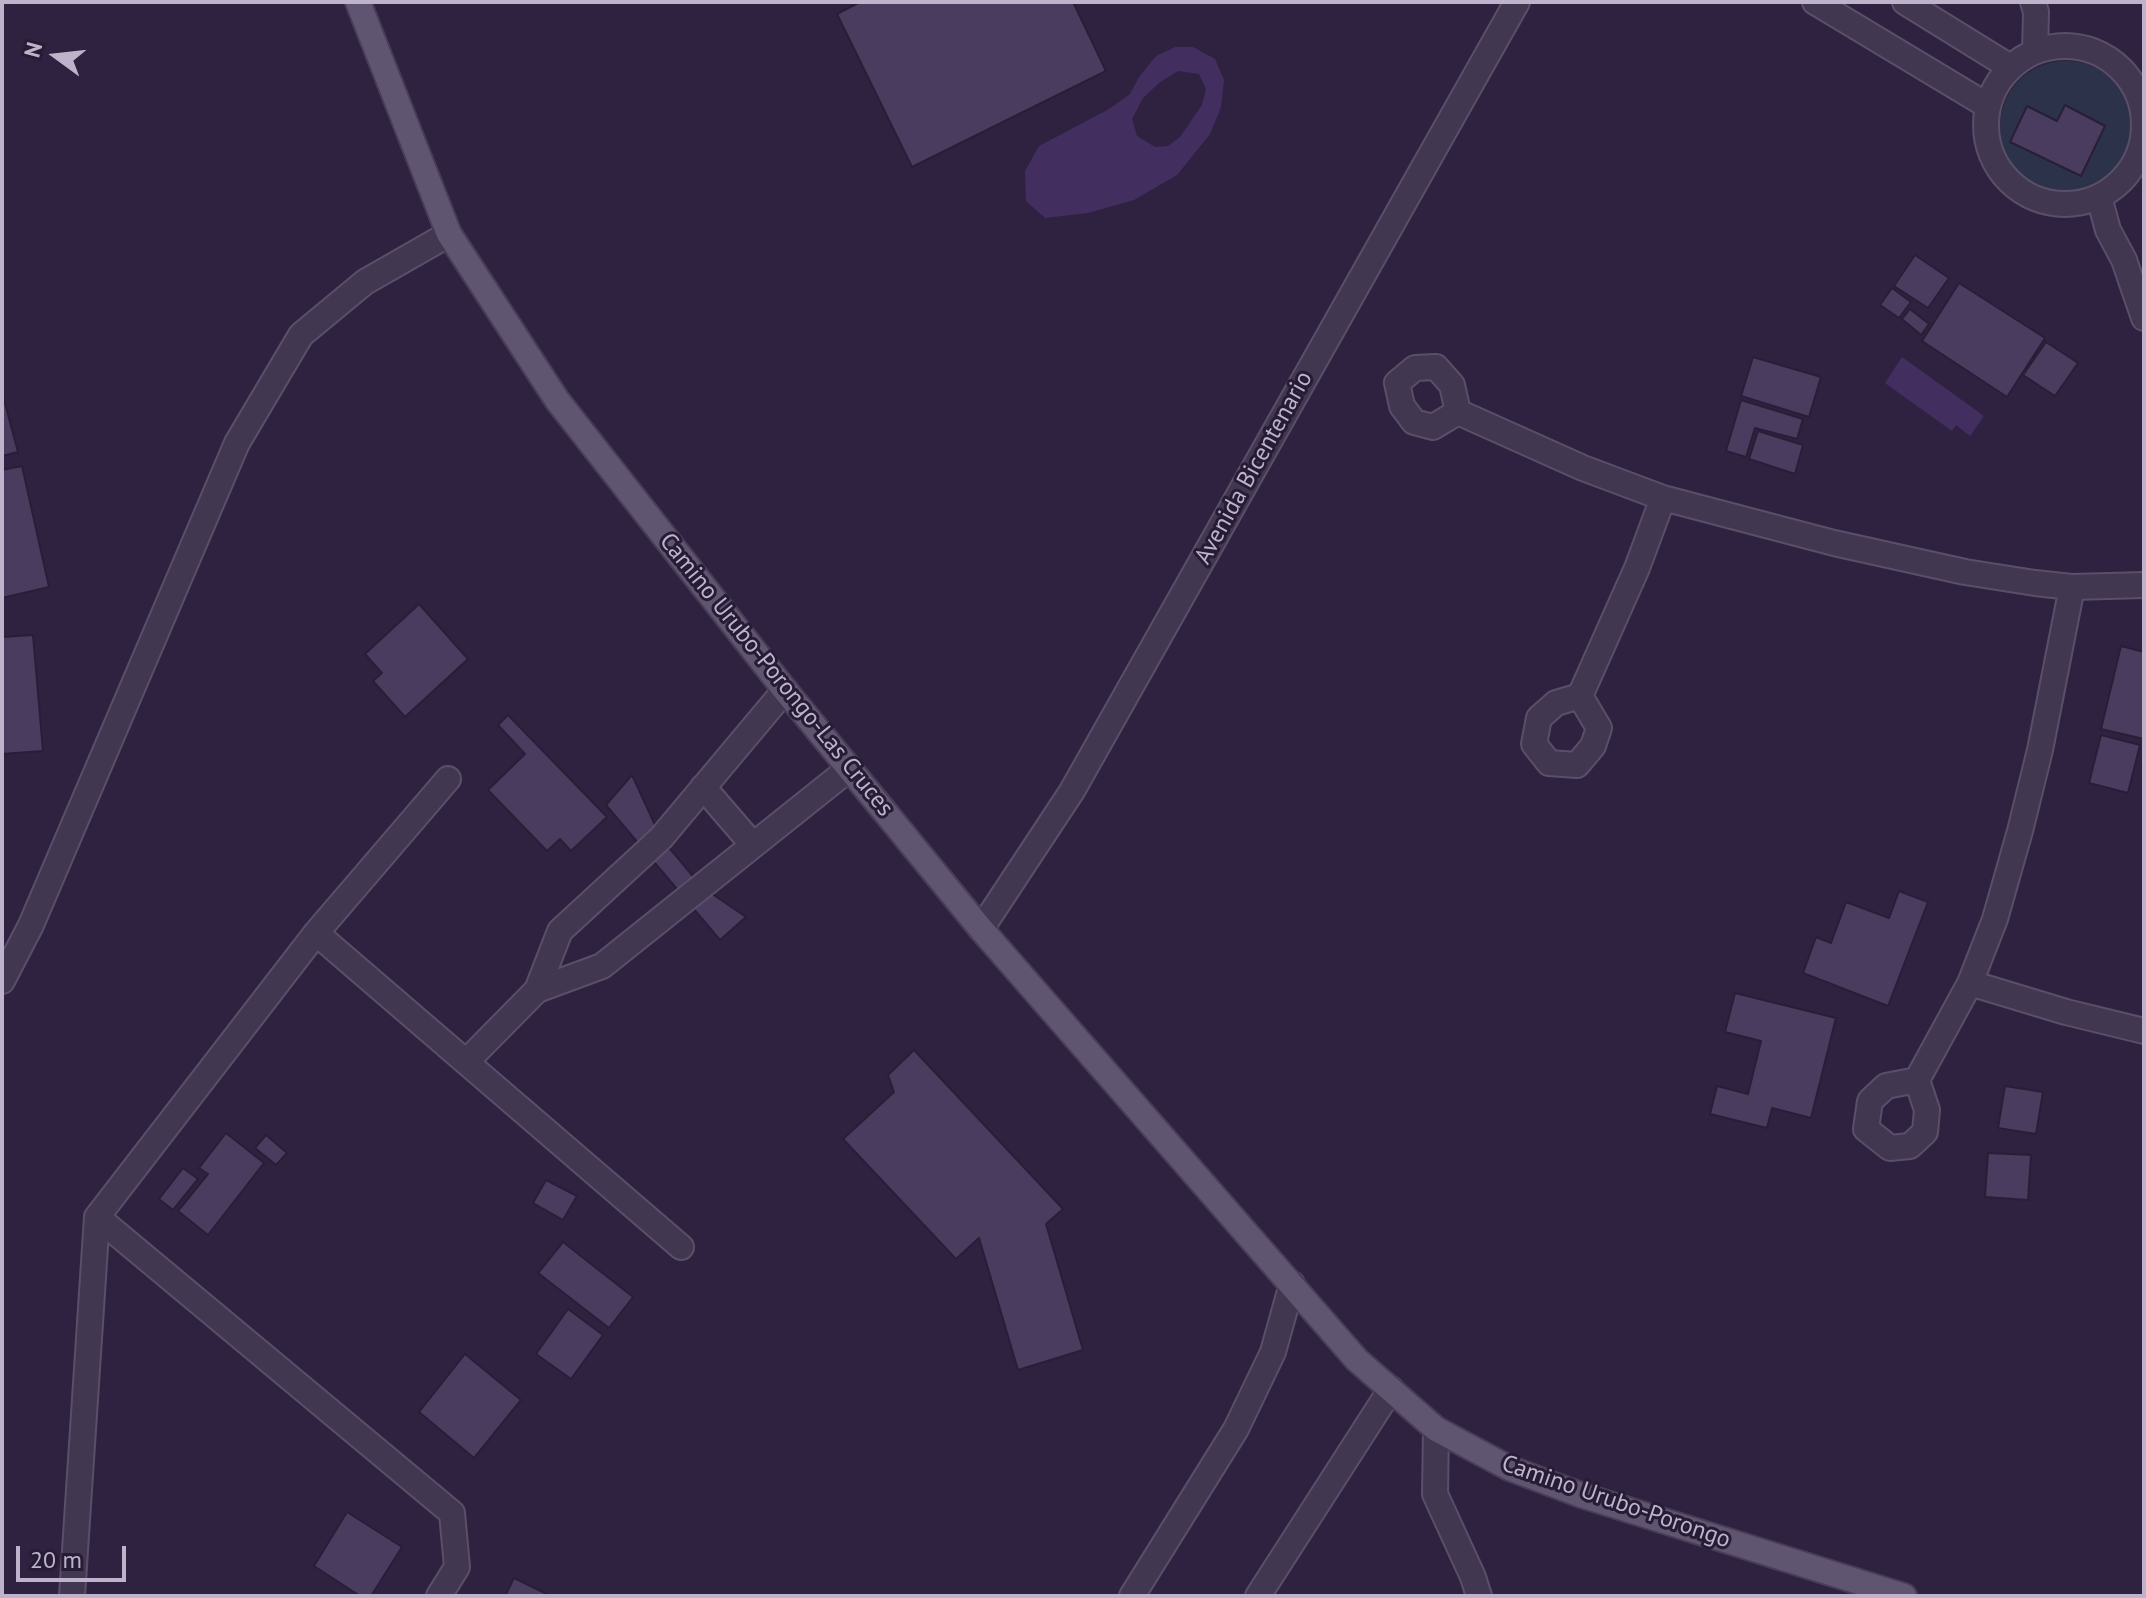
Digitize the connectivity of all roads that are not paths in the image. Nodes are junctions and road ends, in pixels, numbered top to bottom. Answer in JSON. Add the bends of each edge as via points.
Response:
{"nodes":[{"id":1,"x":358,"y":2,"type":"edge"},
{"id":2,"x":1517,"y":2,"type":"edge"},
{"id":3,"x":1815,"y":2,"type":"edge"},
{"id":4,"x":1905,"y":2,"type":"edge"},
{"id":5,"x":2033,"y":2,"type":"edge"},
{"id":6,"x":2035,"y":51,"type":"junction"},
{"id":7,"x":2010,"y":67,"type":"junction"},
{"id":8,"x":1988,"y":106,"type":"junction"},
{"id":9,"x":2143,"y":110,"type":"edge"},
{"id":10,"x":2099,"y":197,"type":"junction"},
{"id":11,"x":449,"y":234,"type":"junction"},
{"id":12,"x":2144,"y":318,"type":"edge"},
{"id":13,"x":1458,"y":412,"type":"dead end"},
{"id":14,"x":1663,"y":498,"type":"junction"},
{"id":15,"x":2144,"y":585,"type":"edge"},
{"id":16,"x":2072,"y":587,"type":"junction"},
{"id":17,"x":785,"y":690,"type":"junction"},
{"id":18,"x":1580,"y":696,"type":"dead end"},
{"id":19,"x":850,"y":768,"type":"junction"},
{"id":20,"x":448,"y":779,"type":"dead end"},
{"id":21,"x":703,"y":787,"type":"junction"},
{"id":22,"x":753,"y":845,"type":"junction"},
{"id":23,"x":981,"y":929,"type":"junction"},
{"id":24,"x":316,"y":933,"type":"junction"},
{"id":25,"x":2,"y":981,"type":"edge"},
{"id":26,"x":1970,"y":983,"type":"junction"},
{"id":27,"x":537,"y":990,"type":"junction"},
{"id":28,"x":2144,"y":1031,"type":"edge"},
{"id":29,"x":466,"y":1062,"type":"junction"},
{"id":30,"x":1917,"y":1080,"type":"dead end"},
{"id":31,"x":97,"y":1217,"type":"junction"},
{"id":32,"x":681,"y":1247,"type":"dead end"},
{"id":33,"x":1292,"y":1284,"type":"junction"},
{"id":34,"x":1391,"y":1389,"type":"junction"},
{"id":35,"x":1436,"y":1429,"type":"junction"},
{"id":36,"x":72,"y":1596,"type":"edge"},
{"id":37,"x":439,"y":1596,"type":"edge"},
{"id":38,"x":1132,"y":1596,"type":"edge"},
{"id":39,"x":1258,"y":1596,"type":"edge"},
{"id":40,"x":1479,"y":1596,"type":"edge"},
{"id":41,"x":1904,"y":1596,"type":"edge"}],
"edges":[{"from":1,"to":11,"type":"main road","name":"Camino Urubo-Porongo-Las Cruces"},
{"from":2,"to":23,"type":"street","name":"Avenida Bicentenario","via":[[1072,791]]},
{"from":3,"to":8,"type":"street"},
{"from":4,"to":7,"type":"street"},
{"from":5,"to":6,"type":"street"},
{"from":6,"to":7,"type":"street"},
{"from":6,"to":9,"type":"street","via":[[2081,47],[2102,55],[2121,69]]},
{"from":7,"to":8,"type":"street"},
{"from":8,"to":10,"type":"street","via":[[1986,132],[1992,157],[2025,194],[2049,204]]},
{"from":9,"to":10,"type":"street","via":[[2143,136],[2135,161],[2120,182]]},
{"from":10,"to":12,"type":"street"},
{"from":11,"to":17,"type":"main road","name":"Camino Urubo-Porongo-Las Cruces","via":[[557,400]]},
{"from":11,"to":25,"type":"street","via":[[365,282],[301,335],[237,443],[31,925]]},
{"from":13,"to":14,"type":"street"},
{"from":14,"to":16,"type":"street","via":[[1950,569]]},
{"from":14,"to":18,"type":"street"},
{"from":15,"to":16,"type":"street"},
{"from":16,"to":26,"type":"street","via":[[2020,831]]},
{"from":17,"to":19,"type":"main road","name":"Camino Urubo-Porongo-Las Cruces"},
{"from":17,"to":21,"type":"street"},
{"from":19,"to":22,"type":"street"},
{"from":19,"to":23,"type":"main road","name":"Camino Urubo-Porongo-Las Cruces"},
{"from":20,"to":24,"type":"street"},
{"from":21,"to":22,"type":"street"},
{"from":21,"to":27,"type":"street","via":[[661,838],[560,931]]},
{"from":22,"to":27,"type":"street","via":[[602,966]]},
{"from":23,"to":33,"type":"main road","name":"Camino Urubo-Porongo-Las Cruces"},
{"from":24,"to":29,"type":"street"},
{"from":24,"to":31,"type":"street"},
{"from":26,"to":28,"type":"street"},
{"from":26,"to":30,"type":"street"},
{"from":27,"to":29,"type":"street"},
{"from":29,"to":32,"type":"street"},
{"from":31,"to":36,"type":"street"},
{"from":31,"to":37,"type":"street","via":[[452,1513],[457,1567]]},
{"from":33,"to":34,"type":"main road","name":"Camino Urubo-Porongo","via":[[1357,1360]]},
{"from":33,"to":38,"type":"street","via":[[1273,1352],[1236,1429]]},
{"from":34,"to":35,"type":"main road","name":"Camino Urubo-Porongo"},
{"from":34,"to":39,"type":"street"},
{"from":35,"to":40,"type":"street","via":[[1435,1494]]},
{"from":35,"to":41,"type":"main road","name":"Camino Urubo-Porongo","via":[[1509,1468],[1581,1495]]}]}
